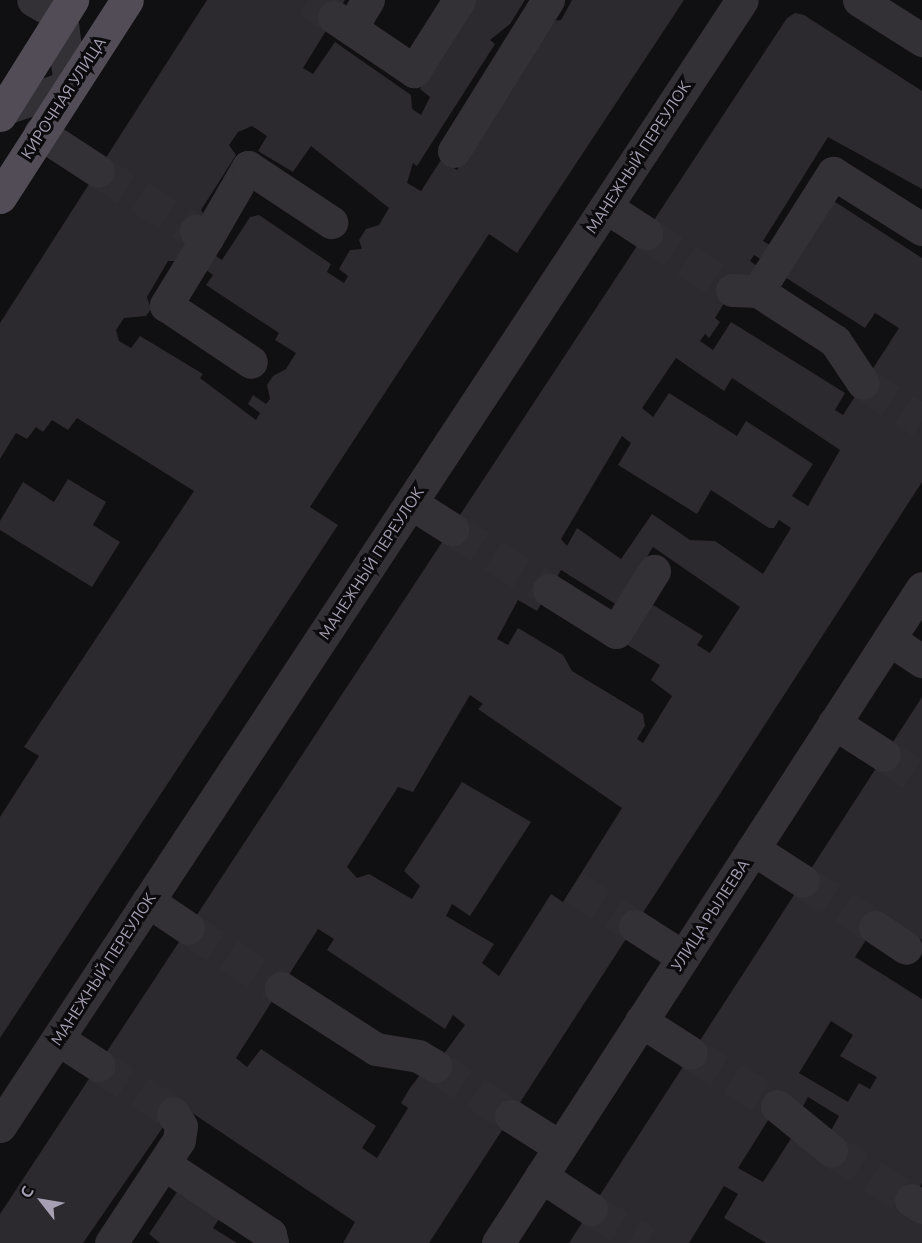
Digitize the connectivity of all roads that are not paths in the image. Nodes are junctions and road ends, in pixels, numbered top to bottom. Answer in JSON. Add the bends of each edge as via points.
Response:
{"nodes":[{"id":1,"x":33,"y":0,"type":"edge"},
{"id":2,"x":127,"y":0,"type":"edge"},
{"id":3,"x":368,"y":0,"type":"edge"},
{"id":4,"x":459,"y":0,"type":"edge"},
{"id":5,"x":548,"y":0,"type":"edge"},
{"id":6,"x":742,"y":0,"type":"edge"},
{"id":7,"x":859,"y":0,"type":"edge"},
{"id":8,"x":66,"y":8,"type":"edge"},
{"id":9,"x":922,"y":40,"type":"edge"},
{"id":10,"x":70,"y":86,"type":"junction"},
{"id":11,"x":2,"y":109,"type":"edge"},
{"id":12,"x":40,"y":133,"type":"junction"},
{"id":13,"x":454,"y":151,"type":"dead end"},
{"id":14,"x":98,"y":171,"type":"tunnel mouth"},
{"id":15,"x":0,"y":197,"type":"edge"},
{"id":16,"x":606,"y":207,"type":"junction"},
{"id":17,"x":331,"y":222,"type":"dead end"},
{"id":18,"x":922,"y":229,"type":"edge"},
{"id":19,"x":646,"y":233,"type":"tunnel mouth"},
{"id":20,"x":251,"y":362,"type":"dead end"},
{"id":21,"x":863,"y":383,"type":"tunnel mouth"},
{"id":22,"x":411,"y":503,"type":"junction"},
{"id":23,"x":452,"y":529,"type":"tunnel mouth"},
{"id":24,"x":654,"y":572,"type":"dead end"},
{"id":25,"x":922,"y":588,"type":"edge"},
{"id":26,"x":549,"y":590,"type":"tunnel mouth"},
{"id":27,"x":889,"y":639,"type":"junction"},
{"id":28,"x":922,"y":661,"type":"edge"},
{"id":29,"x":834,"y":723,"type":"junction"},
{"id":30,"x":884,"y":755,"type":"tunnel mouth"},
{"id":31,"x":753,"y":849,"type":"junction"},
{"id":32,"x":803,"y":881,"type":"tunnel mouth"},
{"id":33,"x":148,"y":901,"type":"junction"},
{"id":34,"x":635,"y":926,"type":"tunnel mouth"},
{"id":35,"x":189,"y":927,"type":"tunnel mouth"},
{"id":36,"x":875,"y":927,"type":"tunnel mouth"},
{"id":37,"x":906,"y":948,"type":"dead end"},
{"id":38,"x":683,"y":957,"type":"junction"},
{"id":39,"x":281,"y":988,"type":"tunnel mouth"},
{"id":40,"x":641,"y":1021,"type":"junction"},
{"id":41,"x":58,"y":1039,"type":"junction"},
{"id":42,"x":692,"y":1053,"type":"tunnel mouth"},
{"id":43,"x":98,"y":1065,"type":"tunnel mouth"},
{"id":44,"x":435,"y":1066,"type":"tunnel mouth"},
{"id":45,"x":777,"y":1106,"type":"tunnel mouth"},
{"id":46,"x":173,"y":1113,"type":"dead end"},
{"id":47,"x":511,"y":1116,"type":"tunnel mouth"},
{"id":48,"x":0,"y":1126,"type":"edge"},
{"id":49,"x":560,"y":1148,"type":"junction"},
{"id":50,"x":831,"y":1150,"type":"tunnel mouth"},
{"id":51,"x":164,"y":1164,"type":"junction"},
{"id":52,"x":541,"y":1176,"type":"junction"},
{"id":53,"x":591,"y":1209,"type":"tunnel mouth"},
{"id":54,"x":111,"y":1243,"type":"edge"},
{"id":55,"x":272,"y":1243,"type":"edge"},
{"id":56,"x":498,"y":1243,"type":"edge"}],
"edges":[{"from":1,"to":8,"type":"street"},
{"from":2,"to":10,"type":"main road","name":"КИРОЧНАЯ УЛИЦА"},
{"from":3,"to":4,"type":"street","via":[[343,22],[414,70]]},
{"from":5,"to":13,"type":"street"},
{"from":6,"to":16,"type":"street","name":"МАНЕЖНЫЙ ПЕРЕУЛОК"},
{"from":7,"to":9,"type":"street"},
{"from":8,"to":10,"type":"street"},
{"from":8,"to":11,"type":"main road"},
{"from":10,"to":11,"type":"street"},
{"from":10,"to":12,"type":"main road","name":"КИРОЧНАЯ УЛИЦА"},
{"from":12,"to":14,"type":"street"},
{"from":12,"to":15,"type":"main road","name":"КИРОЧНАЯ УЛИЦА"},
{"from":16,"to":19,"type":"street"},
{"from":16,"to":22,"type":"street","name":"МАНЕЖНЫЙ ПЕРЕУЛОК"},
{"from":17,"to":20,"type":"street","via":[[248,167],[201,235],[166,305]]},
{"from":18,"to":21,"type":"street","via":[[833,172],[745,291],[835,341]]},
{"from":22,"to":23,"type":"street"},
{"from":22,"to":33,"type":"street","name":"МАНЕЖНЫЙ ПЕРЕУЛОК"},
{"from":24,"to":26,"type":"street","via":[[616,632]]},
{"from":25,"to":27,"type":"street","name":"УЛИЦА РЫЛЕЕВА"},
{"from":27,"to":28,"type":"street"},
{"from":27,"to":29,"type":"street","name":"УЛИЦА РЫЛЕЕВА"},
{"from":29,"to":30,"type":"street"},
{"from":29,"to":31,"type":"street","name":"УЛИЦА РЫЛЕЕВА"},
{"from":31,"to":32,"type":"street"},
{"from":31,"to":38,"type":"street","name":"УЛИЦА РЫЛЕЕВА"},
{"from":33,"to":35,"type":"street"},
{"from":33,"to":41,"type":"street","name":"МАНЕЖНЫЙ ПЕРЕУЛОК"},
{"from":34,"to":38,"type":"street"},
{"from":36,"to":37,"type":"street"},
{"from":38,"to":40,"type":"street","name":"УЛИЦА РЫЛЕЕВА"},
{"from":39,"to":44,"type":"street","via":[[376,1049],[418,1056]]},
{"from":40,"to":42,"type":"street"},
{"from":40,"to":49,"type":"street","name":"УЛИЦА РЫЛЕЕВА"},
{"from":41,"to":43,"type":"street"},
{"from":41,"to":48,"type":"street","name":"МАНЕЖНЫЙ ПЕРЕУЛОК"},
{"from":45,"to":50,"type":"street"},
{"from":46,"to":51,"type":"street","via":[[181,1126],[179,1140]]},
{"from":47,"to":49,"type":"street"},
{"from":49,"to":52,"type":"street","name":"УЛИЦА РЫЛЕЕВА"},
{"from":51,"to":54,"type":"street"},
{"from":51,"to":55,"type":"street","via":[[270,1234]]},
{"from":52,"to":53,"type":"street"},
{"from":52,"to":56,"type":"street","name":"УЛИЦА РЫЛЕЕВА"}]}
